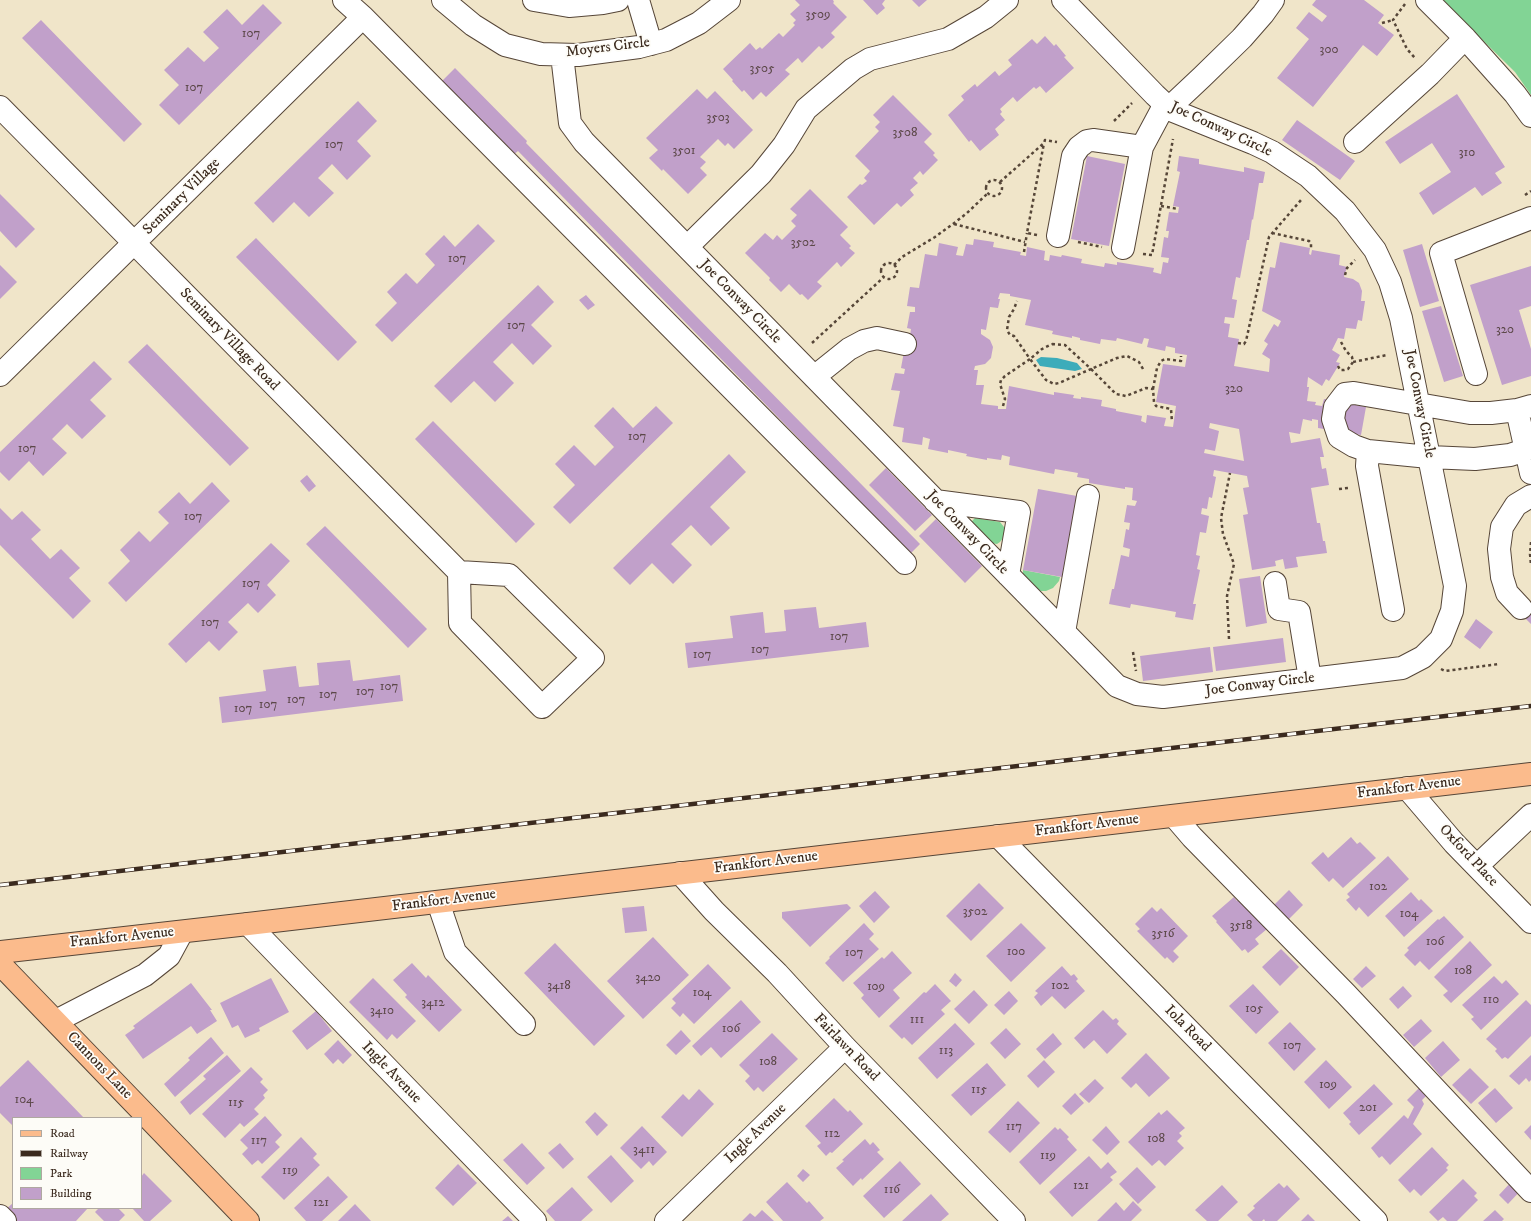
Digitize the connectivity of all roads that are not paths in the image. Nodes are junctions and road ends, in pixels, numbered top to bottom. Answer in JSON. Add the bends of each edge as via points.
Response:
{"nodes":[{"id":1,"x":344,"y":0,"type":"edge"},
{"id":2,"x":442,"y":0,"type":"edge"},
{"id":3,"x":534,"y":0,"type":"edge"},
{"id":4,"x":618,"y":0,"type":"edge"},
{"id":5,"x":638,"y":0,"type":"edge"},
{"id":6,"x":728,"y":0,"type":"edge"},
{"id":7,"x":1007,"y":0,"type":"edge"},
{"id":8,"x":1063,"y":0,"type":"edge"},
{"id":9,"x":1273,"y":0,"type":"edge"},
{"id":10,"x":1426,"y":0,"type":"edge"},
{"id":11,"x":468,"y":8,"type":"edge"},
{"id":12,"x":363,"y":17,"type":"junction"},
{"id":13,"x":1466,"y":38,"type":"junction"},
{"id":14,"x":651,"y":44,"type":"junction"},
{"id":15,"x":562,"y":55,"type":"junction"},
{"id":16,"x":1167,"y":106,"type":"junction"},
{"id":17,"x":0,"y":107,"type":"edge"},
{"id":18,"x":1531,"y":116,"type":"edge"},
{"id":19,"x":1354,"y":142,"type":"dead end"},
{"id":20,"x":1142,"y":147,"type":"junction"},
{"id":21,"x":1531,"y":218,"type":"edge"},
{"id":22,"x":1058,"y":238,"type":"road end"},
{"id":23,"x":135,"y":243,"type":"junction"},
{"id":24,"x":687,"y":247,"type":"junction"},
{"id":25,"x":1122,"y":250,"type":"road end"},
{"id":26,"x":905,"y":344,"type":"dead end"},
{"id":27,"x":1476,"y":374,"type":"dead end"},
{"id":28,"x":0,"y":375,"type":"edge"},
{"id":29,"x":814,"y":377,"type":"junction"},
{"id":30,"x":1418,"y":404,"type":"junction"},
{"id":31,"x":1524,"y":408,"type":"edge"},
{"id":32,"x":1528,"y":449,"type":"edge"},
{"id":33,"x":1368,"y":451,"type":"junction"},
{"id":34,"x":1429,"y":457,"type":"junction"},
{"id":35,"x":1531,"y":473,"type":"edge"},
{"id":36,"x":1088,"y":496,"type":"dead end"},
{"id":37,"x":1531,"y":496,"type":"edge"},
{"id":38,"x":935,"y":501,"type":"junction"},
{"id":39,"x":905,"y":563,"type":"dead end"},
{"id":40,"x":459,"y":572,"type":"junction"},
{"id":41,"x":1008,"y":575,"type":"junction"},
{"id":42,"x":1275,"y":583,"type":"dead end"},
{"id":43,"x":1521,"y":608,"type":"dead end"},
{"id":44,"x":1393,"y":610,"type":"dead end"},
{"id":45,"x":1064,"y":632,"type":"junction"},
{"id":46,"x":1310,"y":679,"type":"junction"},
{"id":47,"x":1531,"y":774,"type":"edge"},
{"id":48,"x":1407,"y":788,"type":"junction"},
{"id":49,"x":1531,"y":815,"type":"edge"},
{"id":50,"x":1174,"y":816,"type":"junction"},
{"id":51,"x":998,"y":836,"type":"junction"},
{"id":52,"x":1477,"y":866,"type":"junction"},
{"id":53,"x":680,"y":873,"type":"junction"},
{"id":54,"x":438,"y":902,"type":"junction"},
{"id":55,"x":1531,"y":922,"type":"edge"},
{"id":56,"x":248,"y":924,"type":"junction"},
{"id":57,"x":182,"y":932,"type":"junction"},
{"id":58,"x":0,"y":952,"type":"edge"},
{"id":59,"x":0,"y":964,"type":"edge"},
{"id":60,"x":56,"y":1021,"type":"junction"},
{"id":61,"x":524,"y":1024,"type":"dead end"},
{"id":62,"x":845,"y":1047,"type":"junction"},
{"id":63,"x":1531,"y":1191,"type":"edge"},
{"id":64,"x":0,"y":1216,"type":"edge"},
{"id":65,"x":5,"y":1221,"type":"edge"},
{"id":66,"x":248,"y":1221,"type":"edge"},
{"id":67,"x":534,"y":1221,"type":"edge"},
{"id":68,"x":666,"y":1221,"type":"edge"},
{"id":69,"x":1014,"y":1221,"type":"edge"},
{"id":70,"x":1376,"y":1221,"type":"edge"}],
"edges":[{"from":1,"to":12,"type":"street"},
{"from":2,"to":11,"type":"street","name":"Moyers Circle"},
{"from":3,"to":4,"type":"street","via":[[569,6],[603,4]]},
{"from":5,"to":14,"type":"street"},
{"from":6,"to":14,"type":"street","name":"Moyers Circle","via":[[699,23],[666,40]]},
{"from":7,"to":24,"type":"street","via":[[986,17],[948,39],[870,59],[853,69],[806,109],[784,145],[761,174]]},
{"from":8,"to":16,"type":"street","name":"Joe Conway Circle"},
{"from":9,"to":16,"type":"street","via":[[1242,38],[1202,77]]},
{"from":10,"to":13,"type":"street"},
{"from":11,"to":15,"type":"street","name":"Moyers Circle","via":[[473,25],[505,45],[541,54]]},
{"from":12,"to":23,"type":"street","name":"Seminary Village"},
{"from":12,"to":39,"type":"street"},
{"from":13,"to":18,"type":"street"},
{"from":13,"to":19,"type":"street"},
{"from":14,"to":15,"type":"street","name":"Moyers Circle"},
{"from":15,"to":24,"type":"street","name":"Joe Conway Circle","via":[[570,123],[584,142]]},
{"from":16,"to":20,"type":"street"},
{"from":16,"to":30,"type":"street","name":"Joe Conway Circle","via":[[1272,152],[1308,176],[1345,211],[1375,250],[1390,282],[1401,318]]},
{"from":17,"to":23,"type":"street","name":"Seminary Village Road"},
{"from":20,"to":22,"type":"street","via":[[1093,140],[1079,147],[1073,156]]},
{"from":20,"to":25,"type":"street"},
{"from":21,"to":27,"type":"street","via":[[1441,253]]},
{"from":23,"to":28,"type":"street","name":"Seminary Village"},
{"from":23,"to":40,"type":"street","name":"Seminary Village Road"},
{"from":24,"to":29,"type":"street","name":"Joe Conway Circle"},
{"from":26,"to":29,"type":"street","via":[[877,338],[864,341],[849,349]]},
{"from":29,"to":38,"type":"street","name":"Joe Conway Circle"},
{"from":30,"to":31,"type":"street","via":[[1470,413]]},
{"from":30,"to":33,"type":"street","via":[[1354,393],[1345,394],[1335,407],[1333,419],[1339,437]]},
{"from":30,"to":34,"type":"street","name":"Joe Conway Circle"},
{"from":31,"to":32,"type":"street"},
{"from":32,"to":34,"type":"street","via":[[1510,455],[1475,459]]},
{"from":32,"to":35,"type":"street"},
{"from":33,"to":34,"type":"street"},
{"from":33,"to":44,"type":"street","via":[[1366,466]]},
{"from":34,"to":46,"type":"street","name":"Joe Conway Circle","via":[[1455,586],[1452,611],[1441,639],[1423,657],[1402,668]]},
{"from":36,"to":45,"type":"street"},
{"from":37,"to":43,"type":"street","via":[[1516,504],[1502,527],[1499,549],[1502,577],[1507,593]]},
{"from":38,"to":41,"type":"street","name":"Joe Conway Circle"},
{"from":38,"to":41,"type":"street","via":[[1020,512]]},
{"from":40,"to":40,"type":"street","via":[[509,575],[593,658],[542,707],[460,623]]},
{"from":41,"to":45,"type":"street","name":"Joe Conway Circle"},
{"from":42,"to":46,"type":"street","via":[[1279,608],[1299,612]]},
{"from":45,"to":46,"type":"street","name":"Joe Conway Circle","via":[[1117,686],[1137,694],[1163,697]]},
{"from":47,"to":48,"type":"main road","name":"Frankfort Avenue"},
{"from":48,"to":50,"type":"main road","name":"Frankfort Avenue"},
{"from":48,"to":52,"type":"street","name":"Oxford Place"},
{"from":49,"to":52,"type":"street"},
{"from":50,"to":51,"type":"main road","name":"Frankfort Avenue"},
{"from":50,"to":63,"type":"street"},
{"from":51,"to":53,"type":"main road","name":"Frankfort Avenue"},
{"from":51,"to":70,"type":"street","name":"Iola Road"},
{"from":52,"to":55,"type":"street","name":"Oxford Place"},
{"from":53,"to":54,"type":"main road","name":"Frankfort Avenue"},
{"from":53,"to":62,"type":"street","name":"Fairlawn Road"},
{"from":54,"to":56,"type":"main road","name":"Frankfort Avenue"},
{"from":54,"to":61,"type":"street","via":[[455,952]]},
{"from":56,"to":57,"type":"main road","name":"Frankfort Avenue"},
{"from":56,"to":67,"type":"street","name":"Ingle Avenue"},
{"from":57,"to":58,"type":"main road","name":"Frankfort Avenue"},
{"from":57,"to":60,"type":"street","via":[[169,956],[145,975]]},
{"from":59,"to":60,"type":"main road","name":"Cannons Lane"},
{"from":60,"to":66,"type":"main road","name":"Cannons Lane"},
{"from":62,"to":68,"type":"street","name":"Ingle Avenue"},
{"from":62,"to":69,"type":"street","name":"Fairlawn Road"},
{"from":64,"to":65,"type":"street"}]}
